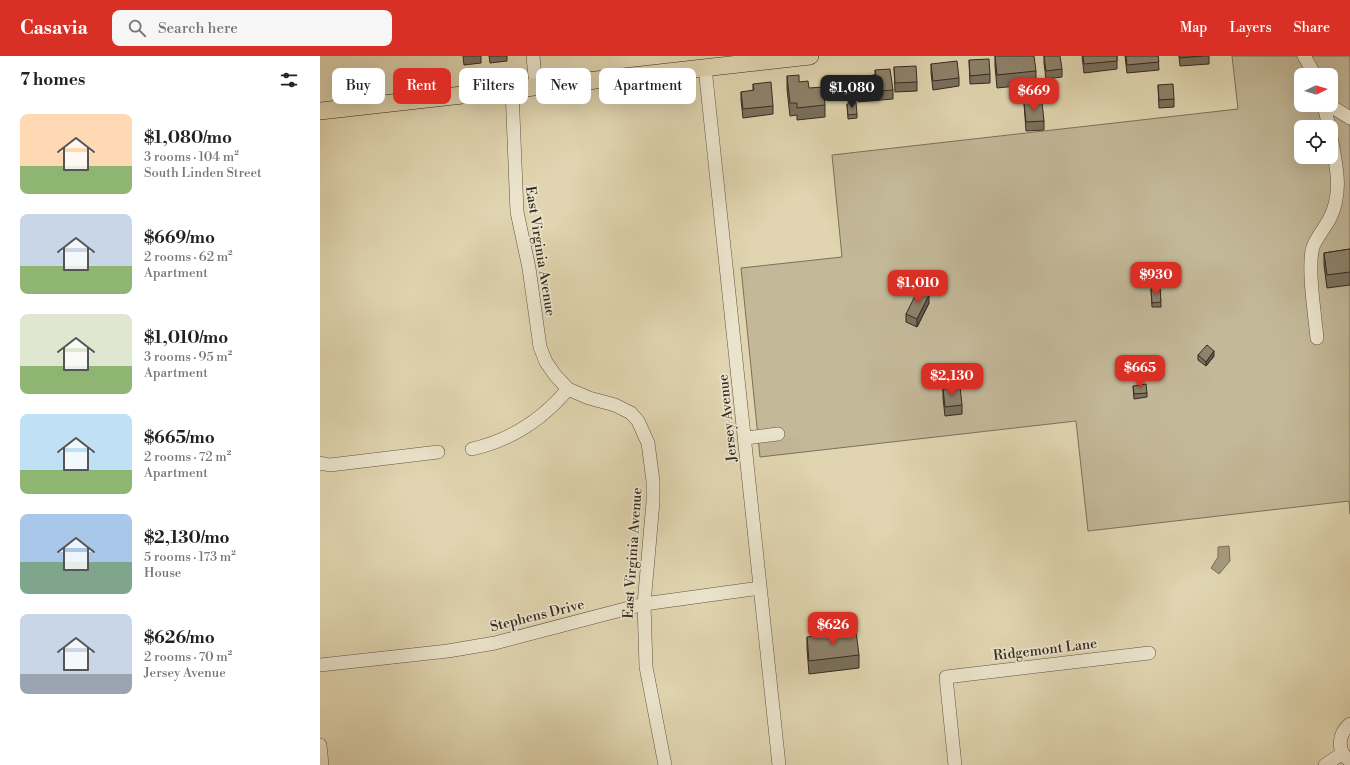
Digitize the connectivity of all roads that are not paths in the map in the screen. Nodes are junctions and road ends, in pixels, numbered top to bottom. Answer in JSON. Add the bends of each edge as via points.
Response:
{"nodes":[{"id":1,"x":533,"y":56,"type":"edge"},
{"id":2,"x":810,"y":56,"type":"edge"},
{"id":3,"x":1304,"y":56,"type":"edge"},
{"id":4,"x":706,"y":68,"type":"junction"},
{"id":5,"x":1311,"y":68,"type":"edge"},
{"id":6,"x":591,"y":81,"type":"edge"},
{"id":7,"x":536,"y":87,"type":"joint"},
{"id":8,"x":528,"y":88,"type":"edge"},
{"id":9,"x":459,"y":96,"type":"edge"},
{"id":10,"x":512,"y":104,"type":"edge"},
{"id":11,"x":320,"y":111,"type":"edge"},
{"id":12,"x":1338,"y":111,"type":"edge"},
{"id":13,"x":1350,"y":118,"type":"edge"},
{"id":14,"x":1335,"y":164,"type":"edge"},
{"id":15,"x":1317,"y":338,"type":"dead end"},
{"id":16,"x":568,"y":389,"type":"junction"},
{"id":17,"x":778,"y":434,"type":"dead end"},
{"id":18,"x":746,"y":438,"type":"junction"},
{"id":19,"x":472,"y":449,"type":"dead end"},
{"id":20,"x":438,"y":452,"type":"dead end"},
{"id":21,"x":320,"y":463,"type":"edge"},
{"id":22,"x":760,"y":588,"type":"junction"},
{"id":23,"x":644,"y":604,"type":"junction"},
{"id":24,"x":1149,"y":653,"type":"dead end"},
{"id":25,"x":320,"y":665,"type":"edge"},
{"id":26,"x":1350,"y":724,"type":"edge"},
{"id":27,"x":320,"y":745,"type":"edge"},
{"id":28,"x":1346,"y":757,"type":"edge"},
{"id":29,"x":322,"y":765,"type":"edge"},
{"id":30,"x":664,"y":765,"type":"edge"},
{"id":31,"x":779,"y":765,"type":"edge"},
{"id":32,"x":955,"y":765,"type":"edge"},
{"id":33,"x":1325,"y":765,"type":"edge"}],
"edges":[{"from":1,"to":7,"type":"street"},
{"from":2,"to":4,"type":"main road"},
{"from":3,"to":5,"type":"street"},
{"from":4,"to":6,"type":"main road"},
{"from":4,"to":18,"type":"street","name":"Jersey Avenue"},
{"from":7,"to":8,"type":"main road"},
{"from":9,"to":11,"type":"main road"},
{"from":10,"to":16,"type":"street","name":"East Virginia Avenue","via":[[517,212],[529,268],[537,333],[546,362]]},
{"from":12,"to":13,"type":"street"},
{"from":14,"to":15,"type":"street","via":[[1338,188],[1334,211],[1313,246],[1311,275]]},
{"from":16,"to":19,"type":"street","via":[[554,406],[520,432],[504,440]]},
{"from":16,"to":23,"type":"street","name":"East Virginia Avenue","via":[[631,413],[638,421],[648,443],[653,502]]},
{"from":17,"to":18,"type":"street"},
{"from":18,"to":22,"type":"street","name":"Jersey Avenue"},
{"from":20,"to":21,"type":"street","via":[[330,465]]},
{"from":22,"to":23,"type":"street","name":"Stephens Drive"},
{"from":22,"to":31,"type":"street","name":"Jersey Avenue"},
{"from":23,"to":25,"type":"street","name":"Stephens Drive","via":[[495,643],[448,651]]},
{"from":23,"to":30,"type":"street","name":"East Virginia Avenue","via":[[646,666]]},
{"from":24,"to":32,"type":"street","name":"Ridgemont Lane","via":[[946,678]]},
{"from":26,"to":28,"type":"street","via":[[1340,740]]},
{"from":27,"to":29,"type":"street"},
{"from":28,"to":33,"type":"street"}]}
